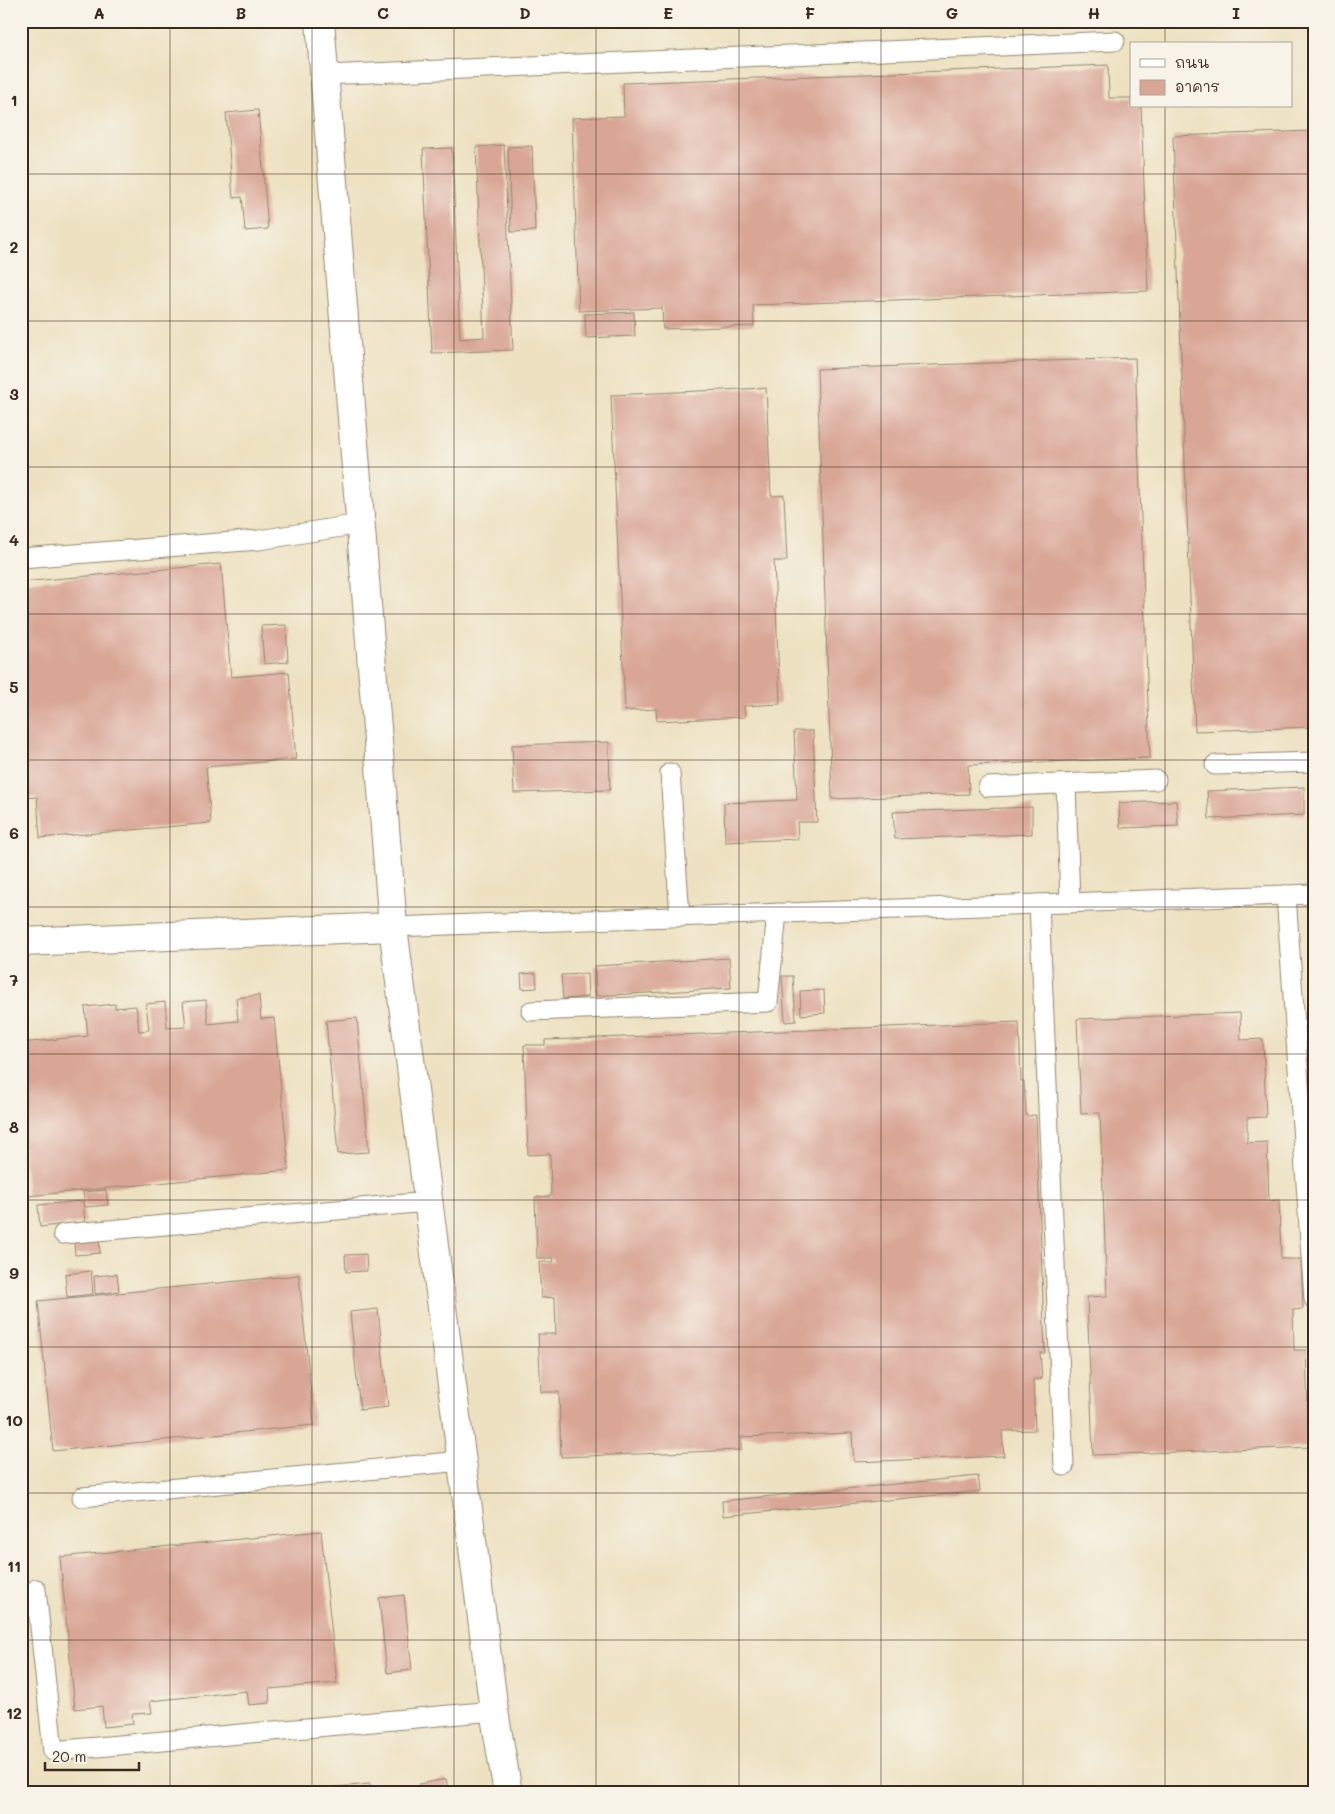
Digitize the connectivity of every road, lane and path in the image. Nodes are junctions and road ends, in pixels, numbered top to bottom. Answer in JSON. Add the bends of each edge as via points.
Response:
{"nodes":[{"id":1,"x":320,"y":21,"type":"edge"},
{"id":2,"x":1115,"y":41,"type":"dead end"},
{"id":3,"x":324,"y":76,"type":"junction"},
{"id":4,"x":360,"y":524,"type":"junction"},
{"id":5,"x":21,"y":558,"type":"edge"},
{"id":6,"x":1314,"y":762,"type":"edge"},
{"id":7,"x":1215,"y":765,"type":"dead end"},
{"id":8,"x":670,"y":773,"type":"dead end"},
{"id":9,"x":1156,"y":780,"type":"dead end"},
{"id":10,"x":1066,"y":784,"type":"junction"},
{"id":11,"x":988,"y":787,"type":"dead end"},
{"id":12,"x":1314,"y":894,"type":"edge"},
{"id":13,"x":1286,"y":895,"type":"junction"},
{"id":14,"x":1070,"y":903,"type":"junction"},
{"id":15,"x":1040,"y":904,"type":"junction"},
{"id":16,"x":777,"y":913,"type":"junction"},
{"id":17,"x":680,"y":917,"type":"junction"},
{"id":18,"x":392,"y":927,"type":"junction"},
{"id":19,"x":21,"y":942,"type":"edge"},
{"id":20,"x":531,"y":1011,"type":"dead end"},
{"id":21,"x":428,"y":1202,"type":"junction"},
{"id":22,"x":63,"y":1234,"type":"dead end"},
{"id":23,"x":1314,"y":1300,"type":"edge"},
{"id":24,"x":462,"y":1461,"type":"junction"},
{"id":25,"x":1064,"y":1466,"type":"dead end"},
{"id":26,"x":82,"y":1497,"type":"dead end"},
{"id":27,"x":36,"y":1589,"type":"dead end"},
{"id":28,"x":494,"y":1711,"type":"junction"},
{"id":29,"x":508,"y":1793,"type":"edge"}],
"edges":[{"from":1,"to":3,"type":"street"},
{"from":2,"to":3,"type":"lane"},
{"from":3,"to":4,"type":"street"},
{"from":4,"to":5,"type":"lane","via":[[259,540]]},
{"from":4,"to":18,"type":"street"},
{"from":6,"to":7,"type":"lane"},
{"from":8,"to":17,"type":"lane"},
{"from":9,"to":10,"type":"lane"},
{"from":10,"to":11,"type":"lane"},
{"from":10,"to":14,"type":"lane"},
{"from":12,"to":13,"type":"lane"},
{"from":13,"to":14,"type":"lane"},
{"from":13,"to":23,"type":"lane"},
{"from":14,"to":15,"type":"lane"},
{"from":15,"to":16,"type":"lane"},
{"from":15,"to":25,"type":"lane"},
{"from":16,"to":17,"type":"lane"},
{"from":16,"to":20,"type":"lane","via":[[768,1002]]},
{"from":17,"to":18,"type":"lane"},
{"from":18,"to":19,"type":"street"},
{"from":18,"to":21,"type":"street"},
{"from":21,"to":22,"type":"lane"},
{"from":21,"to":24,"type":"street"},
{"from":24,"to":26,"type":"lane"},
{"from":24,"to":28,"type":"street"},
{"from":27,"to":28,"type":"lane","via":[[53,1751]]},
{"from":28,"to":29,"type":"street"}]}
